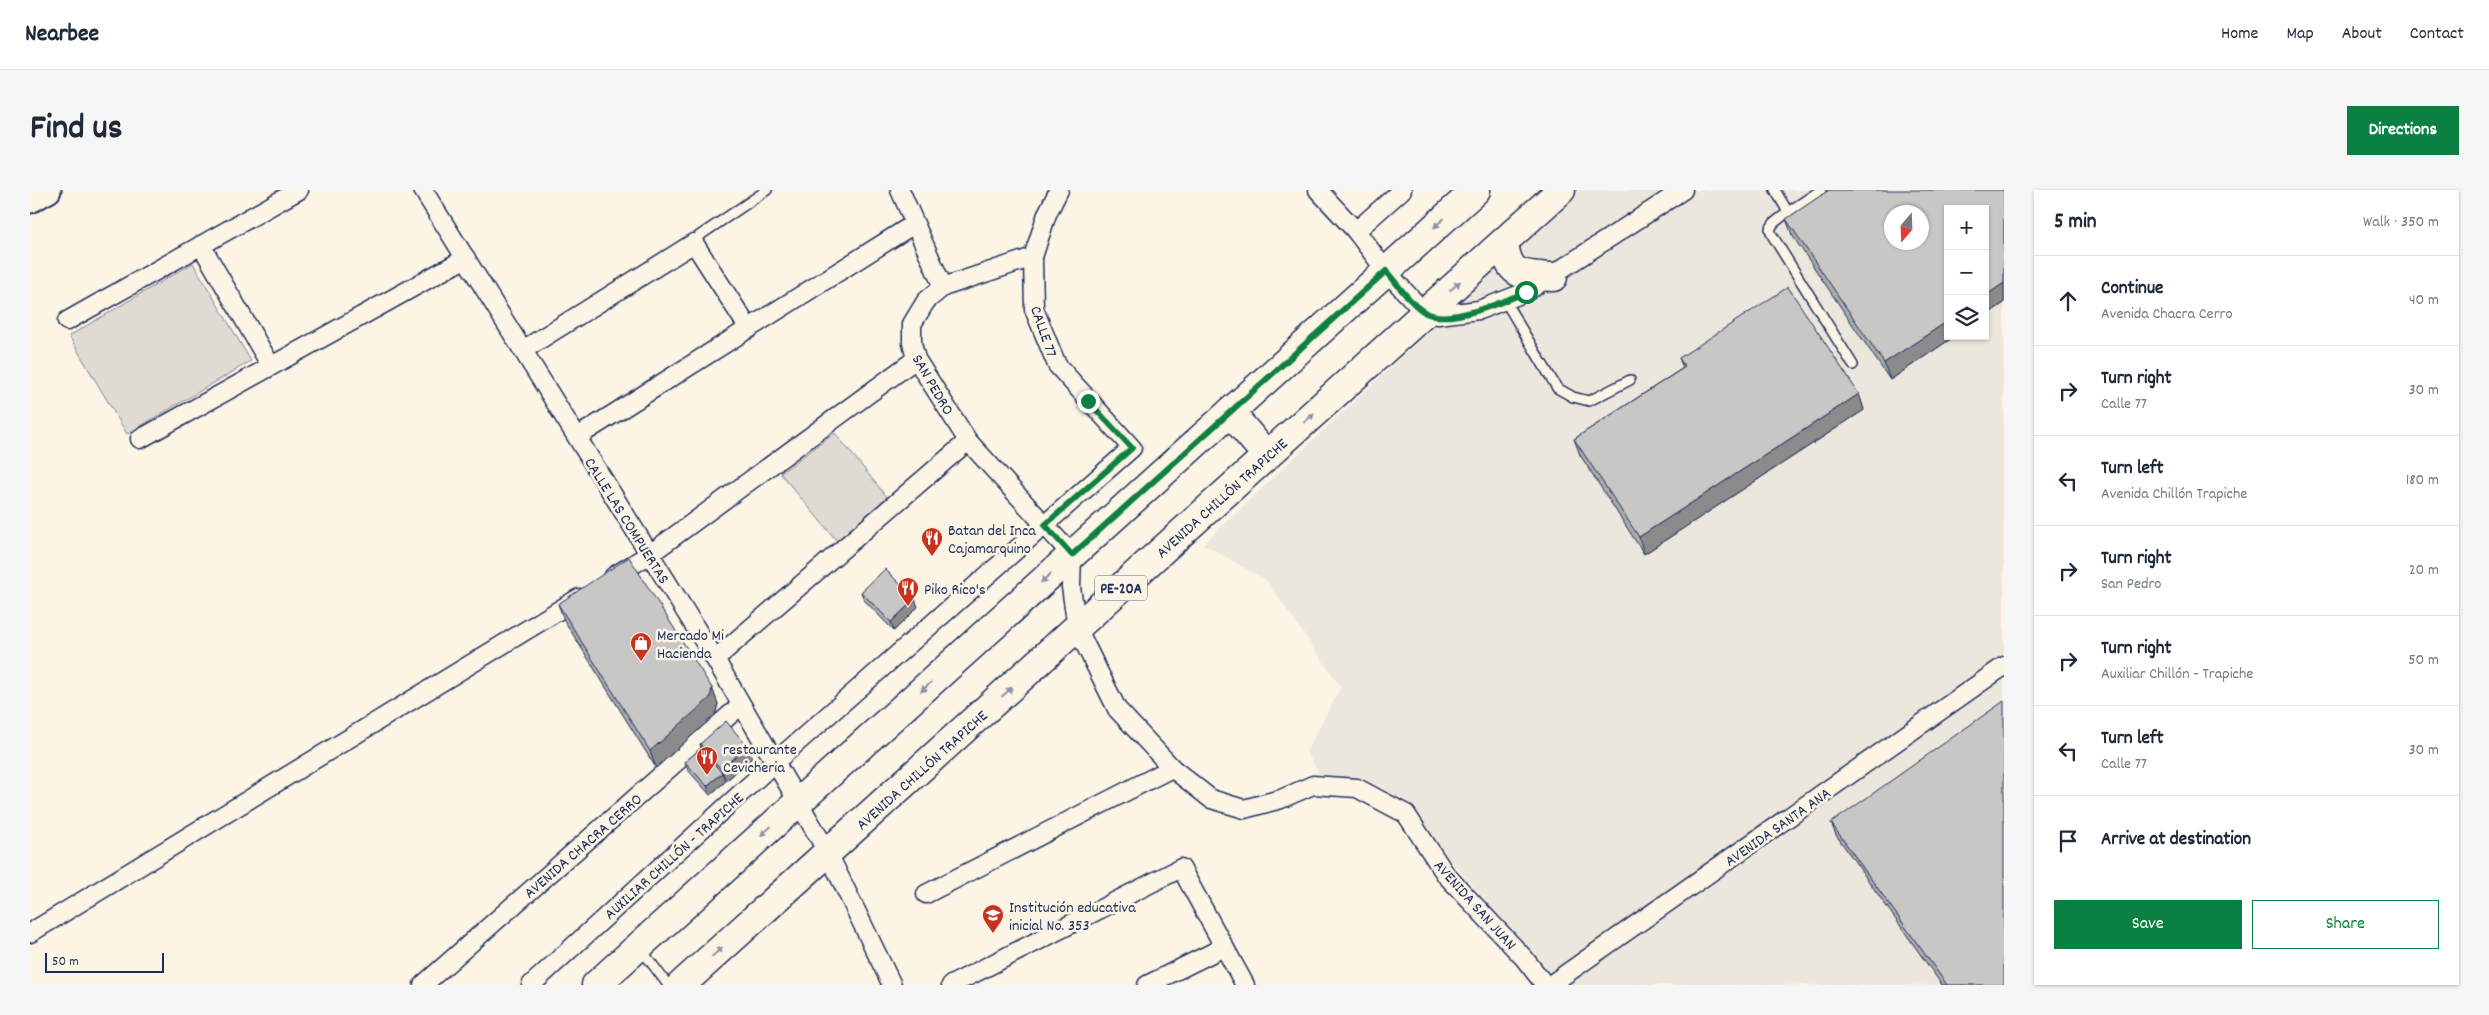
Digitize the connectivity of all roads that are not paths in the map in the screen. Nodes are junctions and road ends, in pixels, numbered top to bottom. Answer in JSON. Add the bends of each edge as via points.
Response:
{"nodes":[{"id":1,"x":48,"y":190,"type":"edge"},
{"id":2,"x":299,"y":190,"type":"edge"},
{"id":3,"x":423,"y":190,"type":"edge"},
{"id":4,"x":767,"y":190,"type":"edge"},
{"id":5,"x":900,"y":190,"type":"edge"},
{"id":6,"x":1059,"y":190,"type":"edge"},
{"id":7,"x":1318,"y":190,"type":"edge"},
{"id":8,"x":1402,"y":190,"type":"edge"},
{"id":9,"x":1476,"y":190,"type":"edge"},
{"id":10,"x":1561,"y":190,"type":"edge"},
{"id":11,"x":1683,"y":190,"type":"edge"},
{"id":12,"x":1775,"y":190,"type":"edge"},
{"id":13,"x":1820,"y":190,"type":"edge"},
{"id":14,"x":30,"y":200,"type":"edge"},
{"id":15,"x":1788,"y":212,"type":"junction"},
{"id":16,"x":914,"y":224,"type":"junction"},
{"id":17,"x":1356,"y":231,"type":"junction"},
{"id":18,"x":1504,"y":242,"type":"junction"},
{"id":19,"x":694,"y":243,"type":"junction"},
{"id":20,"x":201,"y":246,"type":"junction"},
{"id":21,"x":1033,"y":257,"type":"junction"},
{"id":22,"x":466,"y":258,"type":"junction"},
{"id":23,"x":1386,"y":271,"type":"junction"},
{"id":24,"x":1553,"y":277,"type":"junction"},
{"id":25,"x":943,"y":287,"type":"junction"},
{"id":26,"x":1505,"y":301,"type":"junction"},
{"id":27,"x":1426,"y":312,"type":"junction"},
{"id":28,"x":66,"y":321,"type":"dead end"},
{"id":29,"x":748,"y":329,"type":"junction"},
{"id":30,"x":523,"y":350,"type":"junction"},
{"id":31,"x":916,"y":359,"type":"junction"},
{"id":32,"x":1853,"y":365,"type":"dead end"},
{"id":33,"x":271,"y":366,"type":"junction"},
{"id":34,"x":1630,"y":380,"type":"dead end"},
{"id":35,"x":1230,"y":412,"type":"junction"},
{"id":36,"x":577,"y":437,"type":"junction"},
{"id":37,"x":140,"y":439,"type":"dead end"},
{"id":38,"x":968,"y":441,"type":"junction"},
{"id":39,"x":1132,"y":448,"type":"joint"},
{"id":40,"x":1267,"y":456,"type":"junction"},
{"id":41,"x":1045,"y":525,"type":"junction"},
{"id":42,"x":650,"y":554,"type":"junction"},
{"id":43,"x":1072,"y":555,"type":"junction"},
{"id":44,"x":1077,"y":628,"type":"junction"},
{"id":45,"x":715,"y":659,"type":"junction"},
{"id":46,"x":2004,"y":666,"type":"edge"},
{"id":47,"x":741,"y":705,"type":"junction"},
{"id":48,"x":775,"y":762,"type":"junction"},
{"id":49,"x":1172,"y":768,"type":"junction"},
{"id":50,"x":798,"y":802,"type":"junction"},
{"id":51,"x":828,"y":853,"type":"junction"},
{"id":52,"x":926,"y":894,"type":"dead end"},
{"id":53,"x":30,"y":933,"type":"edge"},
{"id":54,"x":639,"y":946,"type":"junction"},
{"id":55,"x":1224,"y":947,"type":"junction"},
{"id":56,"x":425,"y":984,"type":"edge"},
{"id":57,"x":530,"y":985,"type":"edge"},
{"id":58,"x":596,"y":985,"type":"edge"},
{"id":59,"x":668,"y":985,"type":"edge"},
{"id":60,"x":681,"y":985,"type":"edge"},
{"id":61,"x":892,"y":985,"type":"edge"},
{"id":62,"x":951,"y":985,"type":"edge"},
{"id":63,"x":1147,"y":985,"type":"edge"},
{"id":64,"x":1245,"y":985,"type":"edge"},
{"id":65,"x":1545,"y":985,"type":"edge"},
{"id":66,"x":1550,"y":985,"type":"edge"}],
"edges":[{"from":1,"to":14,"type":"street"},
{"from":2,"to":20,"type":"street"},
{"from":3,"to":22,"type":"street","name":"CALLE LAS COMPUERTAS"},
{"from":4,"to":19,"type":"lane","via":[[699,236]]},
{"from":5,"to":16,"type":"street"},
{"from":6,"to":21,"type":"street","name":"CALLE 77","via":[[1046,214]]},
{"from":7,"to":17,"type":"street"},
{"from":8,"to":17,"type":"street"},
{"from":9,"to":23,"type":"main road","one_way":true},
{"from":10,"to":18,"type":"main road","name":"AVENIDA CHILLÓN TRAPICHE","number":"PE-20A"},
{"from":11,"to":24,"type":"street"},
{"from":12,"to":15,"type":"lane"},
{"from":13,"to":15,"type":"lane"},
{"from":15,"to":32,"type":"lane","via":[[1774,223],[1770,229],[1772,235]]},
{"from":16,"to":25,"type":"street"},
{"from":16,"to":29,"type":"street"},
{"from":17,"to":23,"type":"street"},
{"from":18,"to":24,"type":"main road","via":[[1508,264],[1513,270],[1524,275]]},
{"from":27,"to":18,"type":"main road","name":"AVENIDA CHILLÓN TRAPICHE","number":"PE-20A","one_way":true},
{"from":19,"to":29,"type":"street"},
{"from":19,"to":30,"type":"street"},
{"from":20,"to":28,"type":"street"},
{"from":20,"to":33,"type":"street"},
{"from":21,"to":25,"type":"street"},
{"from":21,"to":39,"type":"street","name":"CALLE 77","via":[[1034,309],[1057,365]]},
{"from":22,"to":30,"type":"street","name":"CALLE LAS COMPUERTAS"},
{"from":22,"to":33,"type":"street"},
{"from":23,"to":27,"type":"street"},
{"from":23,"to":35,"type":"main road"},
{"from":24,"to":26,"type":"street"},
{"from":25,"to":31,"type":"street","name":"SAN PEDRO","via":[[926,301],[912,324]]},
{"from":26,"to":27,"type":"street","via":[[1455,314],[1438,316]]},
{"from":26,"to":34,"type":"lane","via":[[1557,388],[1589,401]]},
{"from":40,"to":27,"type":"main road","name":"AVENIDA CHILLÓN TRAPICHE","number":"PE-20A","one_way":true},
{"from":29,"to":36,"type":"street"},
{"from":30,"to":36,"type":"street","name":"CALLE LAS COMPUERTAS"},
{"from":31,"to":38,"type":"street","name":"SAN PEDRO"},
{"from":31,"to":42,"type":"street"},
{"from":33,"to":37,"type":"street"},
{"from":35,"to":40,"type":"main road"},
{"from":35,"to":43,"type":"main road"},
{"from":36,"to":42,"type":"street","name":"CALLE LAS COMPUERTAS"},
{"from":38,"to":41,"type":"street","name":"SAN PEDRO"},
{"from":38,"to":45,"type":"street"},
{"from":39,"to":41,"type":"street","name":"AUXILIAR CHILLÓN - TRAPICHE"},
{"from":40,"to":44,"type":"main road","name":"AVENIDA CHILLÓN TRAPICHE","number":"PE-20A"},
{"from":41,"to":43,"type":"street","name":"SAN PEDRO"},
{"from":41,"to":48,"type":"street","name":"AUXILIAR CHILLÓN - TRAPICHE"},
{"from":42,"to":45,"type":"street","name":"CALLE LAS COMPUERTAS"},
{"from":42,"to":53,"type":"street"},
{"from":43,"to":44,"type":"street","name":"AVENIDA SAN JUAN","via":[[1071,586]]},
{"from":43,"to":50,"type":"main road","one_way":true},
{"from":44,"to":49,"type":"street","name":"AVENIDA SAN JUAN","via":[[1117,709]]},
{"from":51,"to":44,"type":"main road","name":"AVENIDA CHILLÓN TRAPICHE","number":"PE-20A","one_way":true},
{"from":45,"to":47,"type":"street","name":"CALLE LAS COMPUERTAS"},
{"from":46,"to":66,"type":"street","name":"AVENIDA SANTA ANA"},
{"from":47,"to":48,"type":"street","name":"CALLE LAS COMPUERTAS"},
{"from":47,"to":56,"type":"street","name":"AVENIDA CHACRA CERRO"},
{"from":48,"to":50,"type":"street","name":"CALLE LAS COMPUERTAS"},
{"from":48,"to":57,"type":"street","name":"AUXILIAR CHILLÓN - TRAPICHE"},
{"from":49,"to":52,"type":"street"},
{"from":49,"to":65,"type":"street","name":"AVENIDA SAN JUAN","via":[[1211,799],[1244,809],[1281,799],[1313,785],[1357,788],[1406,814],[1446,875]]},
{"from":50,"to":51,"type":"street","name":"CALLE LAS COMPUERTAS"},
{"from":50,"to":54,"type":"main road","one_way":true},
{"from":60,"to":51,"type":"main road","name":"AVENIDA CHILLÓN TRAPICHE","number":"PE-20A","one_way":true},
{"from":51,"to":61,"type":"street","name":"CALLE LAS COMPUERTAS"},
{"from":54,"to":58,"type":"main road"},
{"from":54,"to":59,"type":"lane"},
{"from":55,"to":62,"type":"street","via":[[1181,868]]},
{"from":55,"to":63,"type":"street"},
{"from":55,"to":64,"type":"street"}]}
